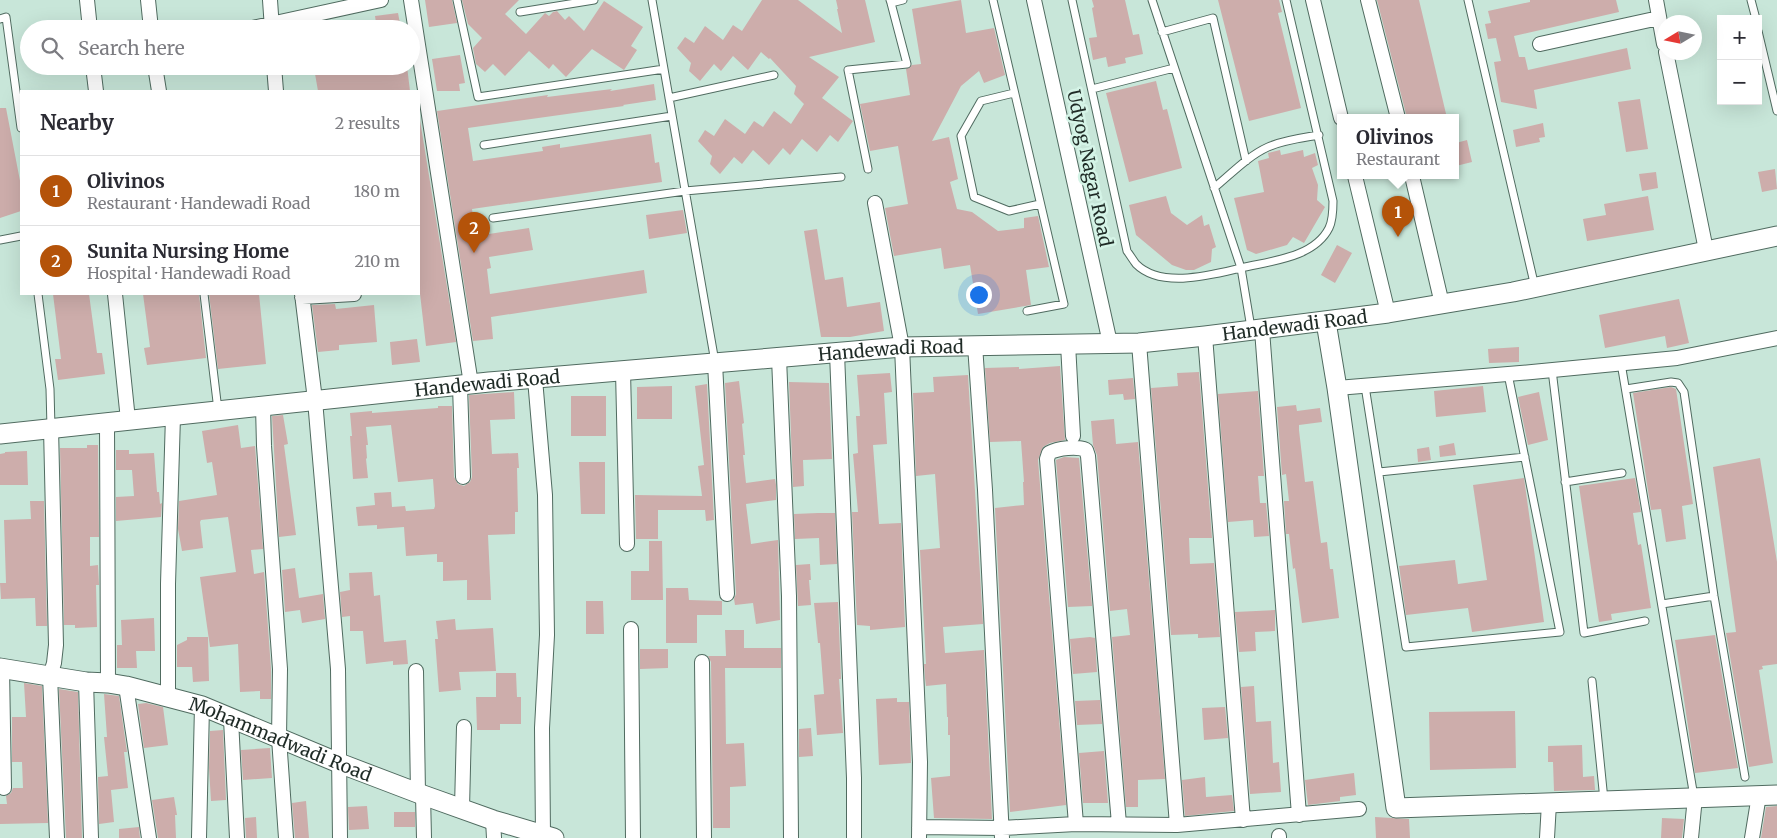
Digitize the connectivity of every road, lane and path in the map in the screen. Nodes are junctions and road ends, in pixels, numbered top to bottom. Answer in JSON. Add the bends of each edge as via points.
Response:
{"nodes":[{"id":1,"x":87,"y":0,"type":"edge"},
{"id":2,"x":148,"y":0,"type":"edge"},
{"id":3,"x":270,"y":0,"type":"edge"},
{"id":4,"x":381,"y":0,"type":"edge"},
{"id":5,"x":411,"y":0,"type":"edge"},
{"id":6,"x":457,"y":0,"type":"edge"},
{"id":7,"x":594,"y":0,"type":"edge"},
{"id":8,"x":652,"y":0,"type":"edge"},
{"id":9,"x":903,"y":0,"type":"edge"},
{"id":10,"x":993,"y":0,"type":"edge"},
{"id":11,"x":1034,"y":0,"type":"edge"},
{"id":12,"x":1072,"y":0,"type":"edge"},
{"id":13,"x":1152,"y":0,"type":"edge"},
{"id":14,"x":1286,"y":0,"type":"edge"},
{"id":15,"x":1313,"y":0,"type":"edge"},
{"id":16,"x":1368,"y":0,"type":"edge"},
{"id":17,"x":1468,"y":0,"type":"edge"},
{"id":18,"x":1656,"y":0,"type":"edge"},
{"id":19,"x":1751,"y":0,"type":"edge"},
{"id":20,"x":890,"y":2,"type":"edge"},
{"id":21,"x":520,"y":12,"type":"dead end"},
{"id":22,"x":1658,"y":15,"type":"edge"},
{"id":23,"x":1755,"y":15,"type":"edge"},
{"id":24,"x":1657,"y":18,"type":"edge"},
{"id":25,"x":0,"y":19,"type":"edge"},
{"id":26,"x":89,"y":20,"type":"edge"},
{"id":27,"x":150,"y":20,"type":"edge"},
{"id":28,"x":272,"y":20,"type":"edge"},
{"id":29,"x":297,"y":20,"type":"edge"},
{"id":30,"x":414,"y":20,"type":"edge"},
{"id":31,"x":1162,"y":32,"type":"junction"},
{"id":32,"x":1540,"y":44,"type":"dead end"},
{"id":33,"x":1762,"y":47,"type":"edge"},
{"id":34,"x":1668,"y":60,"type":"edge"},
{"id":35,"x":420,"y":64,"type":"edge"},
{"id":36,"x":1174,"y":68,"type":"junction"},
{"id":37,"x":664,"y":69,"type":"junction"},
{"id":38,"x":94,"y":75,"type":"edge"},
{"id":39,"x":156,"y":75,"type":"edge"},
{"id":40,"x":275,"y":75,"type":"edge"},
{"id":41,"x":774,"y":75,"type":"dead end"},
{"id":42,"x":1092,"y":89,"type":"junction"},
{"id":43,"x":96,"y":90,"type":"edge"},
{"id":44,"x":159,"y":90,"type":"edge"},
{"id":45,"x":276,"y":90,"type":"edge"},
{"id":46,"x":1014,"y":93,"type":"junction"},
{"id":47,"x":669,"y":98,"type":"junction"},
{"id":48,"x":1777,"y":111,"type":"edge"},
{"id":49,"x":1340,"y":114,"type":"edge"},
{"id":50,"x":1397,"y":114,"type":"edge"},
{"id":51,"x":672,"y":116,"type":"junction"},
{"id":52,"x":20,"y":121,"type":"edge"},
{"id":53,"x":1318,"y":135,"type":"junction"},
{"id":54,"x":484,"y":145,"type":"dead end"},
{"id":55,"x":1246,"y":162,"type":"junction"},
{"id":56,"x":868,"y":170,"type":"dead end"},
{"id":57,"x":841,"y":177,"type":"dead end"},
{"id":58,"x":1356,"y":179,"type":"edge"},
{"id":59,"x":1413,"y":179,"type":"edge"},
{"id":60,"x":1214,"y":188,"type":"junction"},
{"id":61,"x":685,"y":191,"type":"junction"},
{"id":62,"x":875,"y":203,"type":"dead end"},
{"id":63,"x":1040,"y":204,"type":"junction"},
{"id":64,"x":493,"y":218,"type":"dead end"},
{"id":65,"x":20,"y":236,"type":"edge"},
{"id":66,"x":1777,"y":236,"type":"edge"},
{"id":67,"x":0,"y":240,"type":"edge"},
{"id":68,"x":1706,"y":250,"type":"junction"},
{"id":69,"x":1241,"y":268,"type":"junction"},
{"id":70,"x":1535,"y":287,"type":"junction"},
{"id":71,"x":38,"y":295,"type":"edge"},
{"id":72,"x":116,"y":295,"type":"edge"},
{"id":73,"x":204,"y":295,"type":"edge"},
{"id":74,"x":328,"y":295,"type":"edge"},
{"id":75,"x":302,"y":296,"type":"edge"},
{"id":76,"x":1442,"y":304,"type":"junction"},
{"id":77,"x":1027,"y":311,"type":"dead end"},
{"id":78,"x":1388,"y":313,"type":"junction"},
{"id":79,"x":1326,"y":322,"type":"junction"},
{"id":80,"x":1256,"y":330,"type":"junction"},
{"id":81,"x":1205,"y":336,"type":"junction"},
{"id":82,"x":1777,"y":338,"type":"edge"},
{"id":83,"x":1110,"y":343,"type":"junction"},
{"id":84,"x":1139,"y":343,"type":"junction"},
{"id":85,"x":1068,"y":344,"type":"junction"},
{"id":86,"x":975,"y":346,"type":"junction"},
{"id":87,"x":902,"y":347,"type":"junction"},
{"id":88,"x":837,"y":353,"type":"junction"},
{"id":89,"x":778,"y":358,"type":"junction"},
{"id":90,"x":715,"y":363,"type":"junction"},
{"id":91,"x":1621,"y":363,"type":"junction"},
{"id":92,"x":1552,"y":370,"type":"junction"},
{"id":93,"x":623,"y":372,"type":"junction"},
{"id":94,"x":1508,"y":374,"type":"junction"},
{"id":95,"x":535,"y":380,"type":"junction"},
{"id":96,"x":465,"y":385,"type":"junction"},
{"id":97,"x":1365,"y":386,"type":"junction"},
{"id":98,"x":1337,"y":388,"type":"junction"},
{"id":99,"x":1626,"y":390,"type":"junction"},
{"id":100,"x":316,"y":400,"type":"junction"},
{"id":101,"x":263,"y":406,"type":"junction"},
{"id":102,"x":218,"y":411,"type":"junction"},
{"id":103,"x":172,"y":416,"type":"junction"},
{"id":104,"x":128,"y":420,"type":"junction"},
{"id":105,"x":107,"y":422,"type":"junction"},
{"id":106,"x":51,"y":428,"type":"junction"},
{"id":107,"x":0,"y":434,"type":"edge"},
{"id":108,"x":1073,"y":436,"type":"dead end"},
{"id":109,"x":1525,"y":457,"type":"junction"},
{"id":110,"x":1379,"y":472,"type":"junction"},
{"id":111,"x":1622,"y":473,"type":"dead end"},
{"id":112,"x":463,"y":477,"type":"dead end"},
{"id":113,"x":1566,"y":482,"type":"junction"},
{"id":114,"x":627,"y":544,"type":"dead end"},
{"id":115,"x":727,"y":594,"type":"dead end"},
{"id":116,"x":1714,"y":596,"type":"junction"},
{"id":117,"x":1662,"y":604,"type":"junction"},
{"id":118,"x":1645,"y":621,"type":"dead end"},
{"id":119,"x":631,"y":629,"type":"dead end"},
{"id":120,"x":702,"y":662,"type":"dead end"},
{"id":121,"x":1,"y":668,"type":"edge"},
{"id":122,"x":416,"y":671,"type":"dead end"},
{"id":123,"x":50,"y":676,"type":"junction"},
{"id":124,"x":1592,"y":681,"type":"dead end"},
{"id":125,"x":86,"y":682,"type":"junction"},
{"id":126,"x":108,"y":683,"type":"junction"},
{"id":127,"x":126,"y":686,"type":"junction"},
{"id":128,"x":168,"y":697,"type":"junction"},
{"id":129,"x":202,"y":706,"type":"junction"},
{"id":130,"x":231,"y":718,"type":"junction"},
{"id":131,"x":464,"y":727,"type":"dead end"},
{"id":132,"x":279,"y":738,"type":"junction"},
{"id":133,"x":339,"y":763,"type":"junction"},
{"id":134,"x":1745,"y":777,"type":"dead end"},
{"id":135,"x":4,"y":788,"type":"dead end"},
{"id":136,"x":421,"y":794,"type":"junction"},
{"id":137,"x":1768,"y":795,"type":"edge"},
{"id":138,"x":1694,"y":797,"type":"junction"},
{"id":139,"x":1604,"y":801,"type":"junction"},
{"id":140,"x":1549,"y":803,"type":"junction"},
{"id":141,"x":462,"y":808,"type":"junction"},
{"id":142,"x":1359,"y":809,"type":"dead end"},
{"id":143,"x":1299,"y":815,"type":"junction"},
{"id":144,"x":1243,"y":820,"type":"junction"},
{"id":145,"x":1076,"y":824,"type":"junction"},
{"id":146,"x":1120,"y":824,"type":"junction"},
{"id":147,"x":493,"y":829,"type":"edge"},
{"id":148,"x":1186,"y":829,"type":"edge"},
{"id":149,"x":919,"y":832,"type":"edge"},
{"id":150,"x":1002,"y":833,"type":"edge"},
{"id":151,"x":548,"y":836,"type":"edge"},
{"id":152,"x":57,"y":838,"type":"edge"},
{"id":153,"x":92,"y":838,"type":"edge"},
{"id":154,"x":149,"y":838,"type":"edge"},
{"id":155,"x":199,"y":838,"type":"edge"},
{"id":156,"x":237,"y":838,"type":"edge"},
{"id":157,"x":286,"y":838,"type":"edge"},
{"id":158,"x":340,"y":838,"type":"edge"},
{"id":159,"x":424,"y":838,"type":"edge"},
{"id":160,"x":633,"y":838,"type":"edge"},
{"id":161,"x":704,"y":838,"type":"edge"},
{"id":162,"x":791,"y":838,"type":"edge"},
{"id":163,"x":854,"y":838,"type":"edge"},
{"id":164,"x":1547,"y":838,"type":"edge"},
{"id":165,"x":1691,"y":838,"type":"edge"},
{"id":166,"x":1752,"y":838,"type":"edge"}],
"edges":[{"from":1,"to":26,"type":"street"},
{"from":2,"to":27,"type":"street"},
{"from":3,"to":28,"type":"street"},
{"from":4,"to":29,"type":"street"},
{"from":5,"to":30,"type":"street"},
{"from":6,"to":37,"type":"lane","via":[[478,97]]},
{"from":7,"to":21,"type":"lane"},
{"from":8,"to":37,"type":"lane"},
{"from":9,"to":20,"type":"lane"},
{"from":10,"to":46,"type":"lane"},
{"from":11,"to":83,"type":"street","name":"Udyog Nagar Road"},
{"from":12,"to":42,"type":"lane"},
{"from":13,"to":31,"type":"lane"},
{"from":14,"to":53,"type":"lane"},
{"from":15,"to":49,"type":"street"},
{"from":16,"to":50,"type":"street"},
{"from":17,"to":70,"type":"lane"},
{"from":18,"to":22,"type":"street"},
{"from":19,"to":23,"type":"lane"},
{"from":20,"to":56,"type":"lane","via":[[907,64],[848,70]]},
{"from":24,"to":32,"type":"street"},
{"from":25,"to":52,"type":"lane","via":[[6,18]]},
{"from":31,"to":36,"type":"lane"},
{"from":31,"to":55,"type":"lane","via":[[1213,18]]},
{"from":33,"to":48,"type":"lane"},
{"from":34,"to":68,"type":"street"},
{"from":35,"to":96,"type":"street"},
{"from":36,"to":42,"type":"lane"},
{"from":36,"to":60,"type":"lane"},
{"from":37,"to":47,"type":"lane"},
{"from":38,"to":43,"type":"street"},
{"from":39,"to":44,"type":"street"},
{"from":40,"to":45,"type":"street"},
{"from":41,"to":47,"type":"lane"},
{"from":42,"to":69,"type":"lane","via":[[1127,251],[1136,264],[1150,274],[1173,278],[1200,277]]},
{"from":46,"to":63,"type":"lane"},
{"from":46,"to":63,"type":"lane","via":[[981,101],[961,136],[974,197],[1009,211]]},
{"from":47,"to":51,"type":"lane"},
{"from":51,"to":54,"type":"lane"},
{"from":51,"to":61,"type":"lane"},
{"from":53,"to":55,"type":"lane","via":[[1268,147]]},
{"from":53,"to":69,"type":"lane","via":[[1333,201],[1329,228],[1306,250]]},
{"from":55,"to":60,"type":"lane"},
{"from":57,"to":61,"type":"lane"},
{"from":58,"to":78,"type":"street"},
{"from":59,"to":76,"type":"street"},
{"from":60,"to":69,"type":"lane"},
{"from":61,"to":64,"type":"lane"},
{"from":61,"to":90,"type":"lane"},
{"from":62,"to":87,"type":"street"},
{"from":63,"to":77,"type":"lane","via":[[1064,304]]},
{"from":65,"to":67,"type":"lane"},
{"from":66,"to":68,"type":"main road","name":"Handewadi Road"},
{"from":68,"to":70,"type":"main road","name":"Handewadi Road"},
{"from":69,"to":80,"type":"lane"},
{"from":70,"to":76,"type":"main road","name":"Handewadi Road"},
{"from":71,"to":106,"type":"lane","via":[[50,389]]},
{"from":72,"to":104,"type":"street"},
{"from":73,"to":102,"type":"lane"},
{"from":74,"to":75,"type":"street"},
{"from":75,"to":100,"type":"street"},
{"from":76,"to":78,"type":"main road","name":"Handewadi Road"},
{"from":78,"to":79,"type":"main road","name":"Handewadi Road"},
{"from":79,"to":80,"type":"main road","name":"Handewadi Road"},
{"from":79,"to":98,"type":"main road"},
{"from":80,"to":81,"type":"main road","name":"Handewadi Road"},
{"from":80,"to":143,"type":"street"},
{"from":81,"to":84,"type":"main road","name":"Handewadi Road"},
{"from":81,"to":144,"type":"street"},
{"from":82,"to":91,"type":"street","via":[[1676,358]]},
{"from":83,"to":84,"type":"main road","name":"Handewadi Road"},
{"from":83,"to":85,"type":"main road","name":"Handewadi Road"},
{"from":84,"to":148,"type":"street"},
{"from":85,"to":86,"type":"main road","name":"Handewadi Road"},
{"from":85,"to":108,"type":"street"},
{"from":86,"to":87,"type":"main road","name":"Handewadi Road"},
{"from":86,"to":150,"type":"street"},
{"from":87,"to":88,"type":"main road","name":"Handewadi Road"},
{"from":87,"to":149,"type":"street","via":[[920,762]]},
{"from":88,"to":89,"type":"main road","name":"Handewadi Road"},
{"from":88,"to":163,"type":"street"},
{"from":89,"to":90,"type":"main road","name":"Handewadi Road"},
{"from":89,"to":162,"type":"street","via":[[789,596]]},
{"from":90,"to":93,"type":"main road","name":"Handewadi Road"},
{"from":90,"to":115,"type":"street"},
{"from":91,"to":92,"type":"street"},
{"from":91,"to":99,"type":"lane"},
{"from":92,"to":94,"type":"street"},
{"from":92,"to":113,"type":"lane"},
{"from":93,"to":95,"type":"main road","name":"Handewadi Road"},
{"from":93,"to":114,"type":"street"},
{"from":94,"to":97,"type":"street"},
{"from":94,"to":109,"type":"lane"},
{"from":95,"to":96,"type":"main road","name":"Handewadi Road"},
{"from":95,"to":151,"type":"street","via":[[545,494],[547,626],[542,728]]},
{"from":96,"to":100,"type":"main road","name":"Handewadi Road"},
{"from":96,"to":112,"type":"street"},
{"from":97,"to":98,"type":"street"},
{"from":97,"to":110,"type":"lane"},
{"from":98,"to":140,"type":"main road","via":[[1396,808]]},
{"from":99,"to":116,"type":"lane","via":[[1671,382],[1678,383],[1684,392]]},
{"from":99,"to":117,"type":"lane"},
{"from":100,"to":101,"type":"main road","name":"Handewadi Road"},
{"from":100,"to":133,"type":"street","via":[[338,669]]},
{"from":101,"to":102,"type":"main road","name":"Handewadi Road"},
{"from":101,"to":132,"type":"street","via":[[280,669]]},
{"from":102,"to":103,"type":"main road","name":"Handewadi Road"},
{"from":103,"to":104,"type":"main road","name":"Handewadi Road"},
{"from":103,"to":128,"type":"street"},
{"from":104,"to":105,"type":"main road","name":"Handewadi Road"},
{"from":105,"to":106,"type":"main road","name":"Handewadi Road"},
{"from":105,"to":126,"type":"street"},
{"from":106,"to":107,"type":"main road","name":"Handewadi Road"},
{"from":106,"to":123,"type":"street","via":[[56,646]]},
{"from":109,"to":110,"type":"lane"},
{"from":109,"to":110,"type":"lane","via":[[1560,632],[1406,647]]},
{"from":111,"to":113,"type":"lane"},
{"from":113,"to":118,"type":"lane","via":[[1584,633]]},
{"from":116,"to":117,"type":"lane"},
{"from":116,"to":134,"type":"lane"},
{"from":117,"to":138,"type":"lane"},
{"from":119,"to":160,"type":"street"},
{"from":120,"to":161,"type":"street"},
{"from":121,"to":123,"type":"main road","name":"Mohammadwadi Road"},
{"from":121,"to":135,"type":"street"},
{"from":122,"to":136,"type":"street"},
{"from":123,"to":125,"type":"main road","name":"Mohammadwadi Road"},
{"from":123,"to":152,"type":"street"},
{"from":124,"to":139,"type":"lane"},
{"from":125,"to":126,"type":"main road","name":"Mohammadwadi Road"},
{"from":125,"to":153,"type":"street"},
{"from":126,"to":127,"type":"main road","name":"Mohammadwadi Road"},
{"from":127,"to":128,"type":"main road","name":"Mohammadwadi Road"},
{"from":127,"to":154,"type":"street"},
{"from":128,"to":129,"type":"main road","name":"Mohammadwadi Road"},
{"from":129,"to":130,"type":"main road","name":"Mohammadwadi Road"},
{"from":129,"to":155,"type":"street"},
{"from":130,"to":132,"type":"main road","name":"Mohammadwadi Road"},
{"from":130,"to":156,"type":"street"},
{"from":131,"to":141,"type":"street"},
{"from":132,"to":133,"type":"main road","name":"Mohammadwadi Road"},
{"from":132,"to":157,"type":"street"},
{"from":133,"to":136,"type":"main road","name":"Mohammadwadi Road"},
{"from":133,"to":158,"type":"street"},
{"from":136,"to":141,"type":"main road","name":"Mohammadwadi Road"},
{"from":136,"to":159,"type":"street"},
{"from":137,"to":138,"type":"main road"},
{"from":137,"to":166,"type":"street"},
{"from":138,"to":139,"type":"main road"},
{"from":138,"to":165,"type":"street"},
{"from":139,"to":140,"type":"main road"},
{"from":140,"to":164,"type":"street"},
{"from":141,"to":147,"type":"main road","name":"Mohammadwadi Road"},
{"from":142,"to":143,"type":"street"},
{"from":143,"to":144,"type":"street"},
{"from":144,"to":148,"type":"street"},
{"from":145,"to":146,"type":"street"},
{"from":145,"to":146,"type":"street","via":[[1047,460],[1053,450],[1081,448],[1088,456]]},
{"from":145,"to":150,"type":"street"},
{"from":146,"to":148,"type":"street"},
{"from":147,"to":151,"type":"main road","name":"Mohammadwadi Road"},
{"from":149,"to":150,"type":"street"}]}
